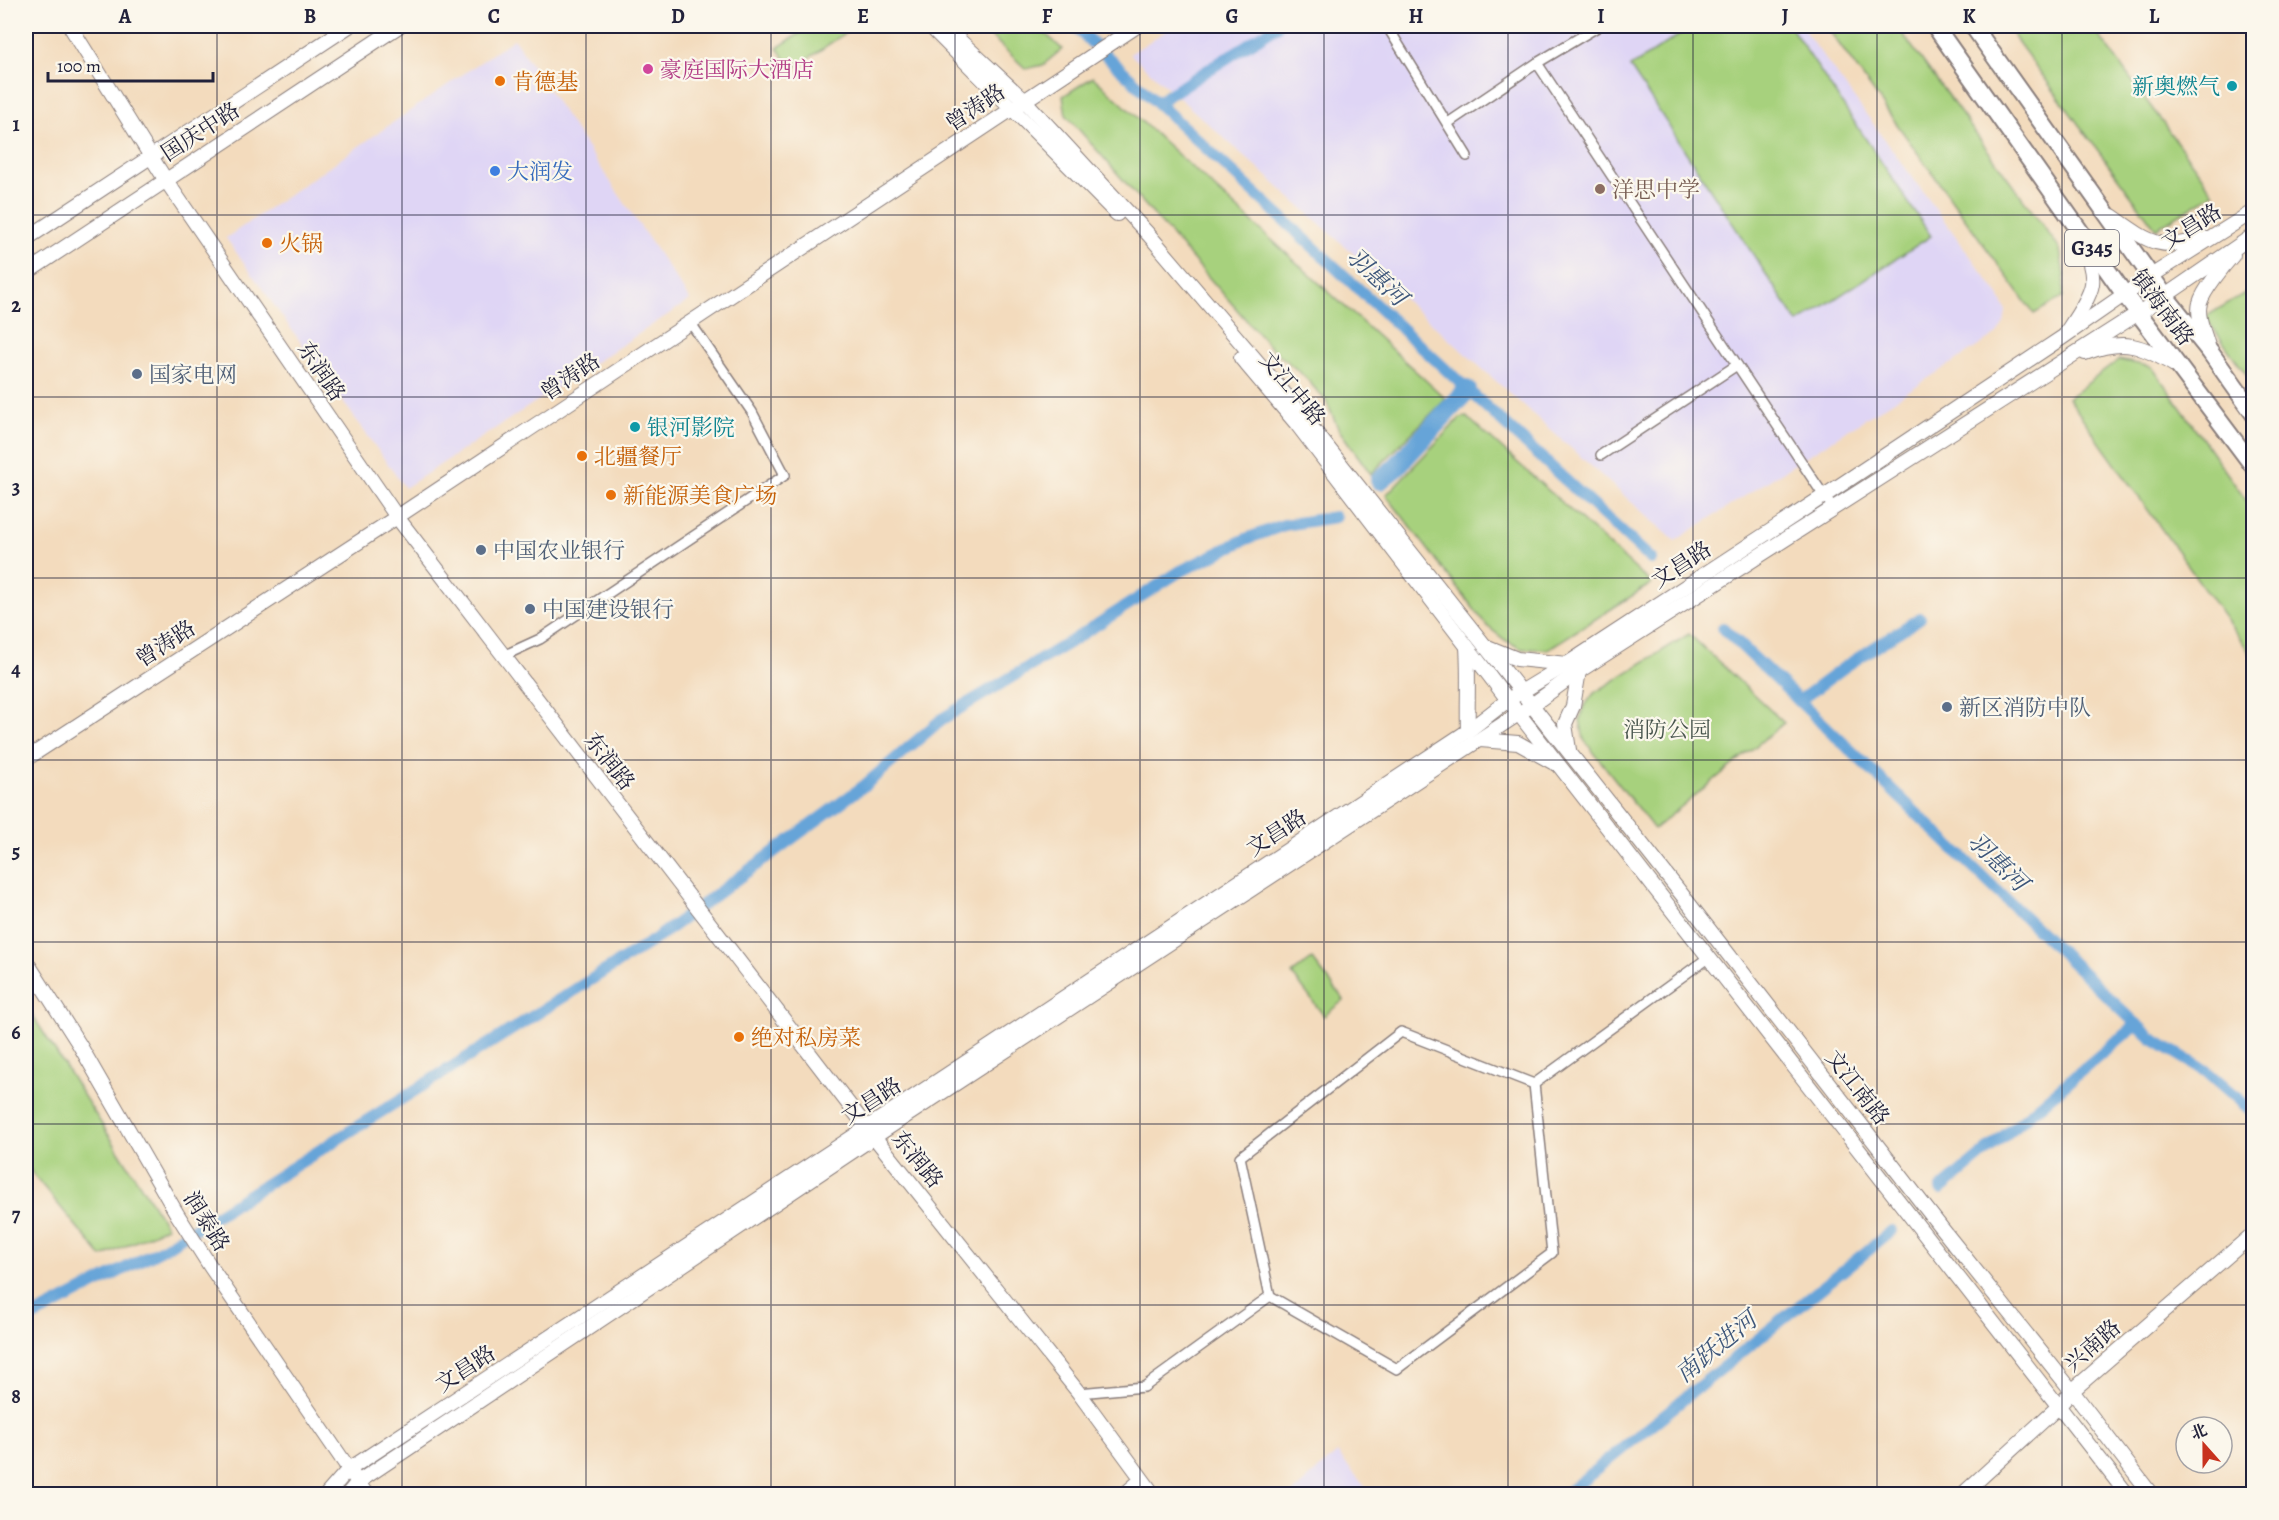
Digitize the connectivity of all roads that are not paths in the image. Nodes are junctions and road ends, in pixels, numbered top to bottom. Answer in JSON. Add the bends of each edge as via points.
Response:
{"nodes":[{"id":1,"x":70,"y":26,"type":"edge"},
{"id":2,"x":349,"y":26,"type":"edge"},
{"id":3,"x":399,"y":26,"type":"edge"},
{"id":4,"x":930,"y":26,"type":"edge"},
{"id":5,"x":944,"y":26,"type":"edge"},
{"id":6,"x":1137,"y":26,"type":"edge"},
{"id":7,"x":1387,"y":26,"type":"edge"},
{"id":8,"x":1599,"y":26,"type":"edge"},
{"id":9,"x":1935,"y":26,"type":"edge"},
{"id":10,"x":1973,"y":26,"type":"edge"},
{"id":11,"x":1537,"y":63,"type":"junction"},
{"id":12,"x":1018,"y":104,"type":"junction"},
{"id":13,"x":1448,"y":123,"type":"junction"},
{"id":14,"x":1467,"y":156,"type":"dead end"},
{"id":15,"x":152,"y":157,"type":"junction"},
{"id":16,"x":165,"y":179,"type":"junction"},
{"id":17,"x":2253,"y":211,"type":"edge"},
{"id":18,"x":2105,"y":212,"type":"junction"},
{"id":19,"x":2072,"y":219,"type":"junction"},
{"id":20,"x":2220,"y":233,"type":"junction"},
{"id":21,"x":26,"y":239,"type":"edge"},
{"id":22,"x":2248,"y":239,"type":"edge"},
{"id":23,"x":26,"y":273,"type":"edge"},
{"id":24,"x":2151,"y":276,"type":"junction"},
{"id":25,"x":2125,"y":295,"type":"junction"},
{"id":26,"x":2165,"y":296,"type":"junction"},
{"id":27,"x":2138,"y":312,"type":"junction"},
{"id":28,"x":690,"y":322,"type":"junction"},
{"id":29,"x":2063,"y":337,"type":"junction"},
{"id":30,"x":2210,"y":352,"type":"junction"},
{"id":31,"x":2057,"y":363,"type":"junction"},
{"id":32,"x":1737,"y":365,"type":"junction"},
{"id":33,"x":2183,"y":371,"type":"junction"},
{"id":34,"x":2253,"y":414,"type":"edge"},
{"id":35,"x":1601,"y":455,"type":"dead end"},
{"id":36,"x":2253,"y":467,"type":"edge"},
{"id":37,"x":1824,"y":496,"type":"junction"},
{"id":38,"x":1835,"y":509,"type":"junction"},
{"id":39,"x":397,"y":517,"type":"junction"},
{"id":40,"x":1482,"y":645,"type":"junction"},
{"id":41,"x":1467,"y":647,"type":"junction"},
{"id":42,"x":503,"y":656,"type":"junction"},
{"id":43,"x":1573,"y":668,"type":"junction"},
{"id":44,"x":1520,"y":691,"type":"junction"},
{"id":45,"x":1508,"y":700,"type":"junction"},
{"id":46,"x":1532,"y":705,"type":"junction"},
{"id":47,"x":1519,"y":714,"type":"junction"},
{"id":48,"x":1468,"y":731,"type":"junction"},
{"id":49,"x":1480,"y":740,"type":"junction"},
{"id":50,"x":1569,"y":752,"type":"junction"},
{"id":51,"x":26,"y":759,"type":"edge"},
{"id":52,"x":1561,"y":766,"type":"junction"},
{"id":53,"x":1709,"y":957,"type":"junction"},
{"id":54,"x":26,"y":961,"type":"edge"},
{"id":55,"x":1534,"y":1084,"type":"junction"},
{"id":56,"x":870,"y":1133,"type":"junction"},
{"id":57,"x":2253,"y":1233,"type":"edge"},
{"id":58,"x":1270,"y":1296,"type":"junction"},
{"id":59,"x":2072,"y":1390,"type":"junction"},
{"id":60,"x":1079,"y":1393,"type":"junction"},
{"id":61,"x":2058,"y":1407,"type":"junction"},
{"id":62,"x":348,"y":1470,"type":"junction"},
{"id":63,"x":1141,"y":1480,"type":"junction"},
{"id":64,"x":358,"y":1482,"type":"junction"},
{"id":65,"x":327,"y":1494,"type":"edge"},
{"id":66,"x":348,"y":1494,"type":"edge"},
{"id":67,"x":366,"y":1494,"type":"edge"},
{"id":68,"x":1125,"y":1494,"type":"edge"},
{"id":69,"x":1153,"y":1494,"type":"edge"},
{"id":70,"x":1963,"y":1494,"type":"edge"},
{"id":71,"x":2127,"y":1494,"type":"edge"},
{"id":72,"x":2151,"y":1494,"type":"edge"}],
"edges":[{"from":1,"to":15,"type":"main road","name":"东润路"},
{"from":2,"to":15,"type":"main road"},
{"from":3,"to":16,"type":"main road","name":"国庆中路"},
{"from":4,"to":12,"type":"main road"},
{"from":5,"to":12,"type":"main road"},
{"from":6,"to":12,"type":"main road","name":"曾涛路"},
{"from":7,"to":13,"type":"street"},
{"from":8,"to":11,"type":"street"},
{"from":9,"to":19,"type":"highway","name":"镇海南路","number":"G345"},
{"from":10,"to":18,"type":"highway","name":"镇海南路","number":"G345"},
{"from":11,"to":13,"type":"street"},
{"from":11,"to":32,"type":"street"},
{"from":12,"to":28,"type":"main road","name":"曾涛路"},
{"from":12,"to":40,"type":"main road","name":"文江中路","via":[[1149,235],[1290,400]]},
{"from":12,"to":41,"type":"main road","name":"文江中路","via":[[1137,234],[1289,414]]},
{"from":13,"to":14,"type":"street"},
{"from":15,"to":16,"type":"main road","name":"东润路"},
{"from":15,"to":21,"type":"main road"},
{"from":16,"to":23,"type":"main road","name":"国庆中路"},
{"from":16,"to":39,"type":"main road","name":"东润路"},
{"from":17,"to":20,"type":"main road","name":"文昌路"},
{"from":18,"to":20,"type":"main road","via":[[2160,245],[2194,242]]},
{"from":18,"to":24,"type":"highway","name":"镇海南路","number":"G345"},
{"from":19,"to":25,"type":"highway","name":"镇海南路","number":"G345"},
{"from":19,"to":29,"type":"main road","via":[[2085,250],[2092,284]]},
{"from":20,"to":24,"type":"main road","name":"文昌路"},
{"from":22,"to":26,"type":"main road","name":"文昌路"},
{"from":22,"to":30,"type":"main road","via":[[2221,269],[2200,303]]},
{"from":24,"to":25,"type":"main road","name":"文昌路"},
{"from":24,"to":26,"type":"highway","name":"镇海南路","number":"G345"},
{"from":25,"to":27,"type":"highway","name":"镇海南路","number":"G345"},
{"from":25,"to":29,"type":"main road","name":"文昌路"},
{"from":26,"to":27,"type":"main road","name":"文昌路"},
{"from":26,"to":30,"type":"highway","name":"镇海南路","number":"G345"},
{"from":27,"to":31,"type":"main road","name":"文昌路"},
{"from":27,"to":33,"type":"highway","name":"镇海南路","number":"G345"},
{"from":28,"to":39,"type":"main road","name":"曾涛路"},
{"from":28,"to":42,"type":"street","via":[[752,412],[785,475],[540,639]]},
{"from":29,"to":37,"type":"main road","name":"文昌路"},
{"from":30,"to":34,"type":"highway","name":"镇海南路","number":"G345"},
{"from":31,"to":33,"type":"main road","via":[[2102,346],[2128,344],[2148,350]]},
{"from":31,"to":38,"type":"main road","name":"文昌路"},
{"from":32,"to":35,"type":"street"},
{"from":32,"to":37,"type":"street"},
{"from":33,"to":36,"type":"highway","name":"镇海南路","number":"G345"},
{"from":37,"to":38,"type":"street"},
{"from":37,"to":43,"type":"main road","name":"文昌路"},
{"from":38,"to":43,"type":"main road","name":"文昌路"},
{"from":39,"to":42,"type":"main road","name":"东润路"},
{"from":39,"to":51,"type":"main road","name":"曾涛路"},
{"from":40,"to":43,"type":"main road","via":[[1517,659]]},
{"from":40,"to":44,"type":"main road","name":"文江中路"},
{"from":41,"to":45,"type":"main road","name":"文江中路"},
{"from":41,"to":48,"type":"main road"},
{"from":42,"to":56,"type":"main road","name":"东润路"},
{"from":43,"to":44,"type":"main road","name":"文昌路"},
{"from":43,"to":46,"type":"main road","name":"文昌路"},
{"from":43,"to":50,"type":"main road","via":[[1573,706],[1565,724]]},
{"from":44,"to":45,"type":"main road","name":"文昌路"},
{"from":44,"to":46,"type":"main road","name":"文江中路"},
{"from":45,"to":47,"type":"main road","name":"文江中路"},
{"from":45,"to":48,"type":"main road","name":"文昌路"},
{"from":46,"to":47,"type":"main road","name":"文昌路"},
{"from":46,"to":50,"type":"main road","name":"文江南路"},
{"from":47,"to":49,"type":"main road","name":"文昌路"},
{"from":47,"to":52,"type":"main road","name":"文江南路"},
{"from":48,"to":56,"type":"main road","name":"文昌路"},
{"from":49,"to":52,"type":"main road","via":[[1518,743]]},
{"from":49,"to":56,"type":"main road","name":"文昌路"},
{"from":50,"to":59,"type":"main road","name":"文江南路"},
{"from":52,"to":53,"type":"main road","name":"文江南路"},
{"from":53,"to":55,"type":"street"},
{"from":53,"to":61,"type":"main road","name":"文江南路"},
{"from":54,"to":62,"type":"main road","name":"润泰路","via":[[177,1214]]},
{"from":55,"to":58,"type":"street","via":[[1401,1032],[1240,1157]]},
{"from":55,"to":58,"type":"street","via":[[1552,1253],[1397,1369]]},
{"from":56,"to":60,"type":"main road","name":"东润路"},
{"from":56,"to":62,"type":"main road","name":"文昌路"},
{"from":56,"to":64,"type":"main road","name":"文昌路"},
{"from":57,"to":59,"type":"main road","name":"兴南路"},
{"from":58,"to":60,"type":"street","via":[[1144,1387]]},
{"from":59,"to":61,"type":"main road","name":"兴南路"},
{"from":59,"to":72,"type":"main road","name":"文江南路"},
{"from":60,"to":63,"type":"main road","name":"东润路"},
{"from":61,"to":70,"type":"main road","name":"兴南路"},
{"from":61,"to":71,"type":"main road","name":"文江南路"},
{"from":62,"to":64,"type":"main road","name":"润泰路"},
{"from":62,"to":65,"type":"main road","name":"文昌路"},
{"from":63,"to":68,"type":"main road"},
{"from":63,"to":69,"type":"main road","name":"东润路"},
{"from":64,"to":66,"type":"main road","name":"文昌路"},
{"from":64,"to":67,"type":"main road","name":"润泰路"}]}
